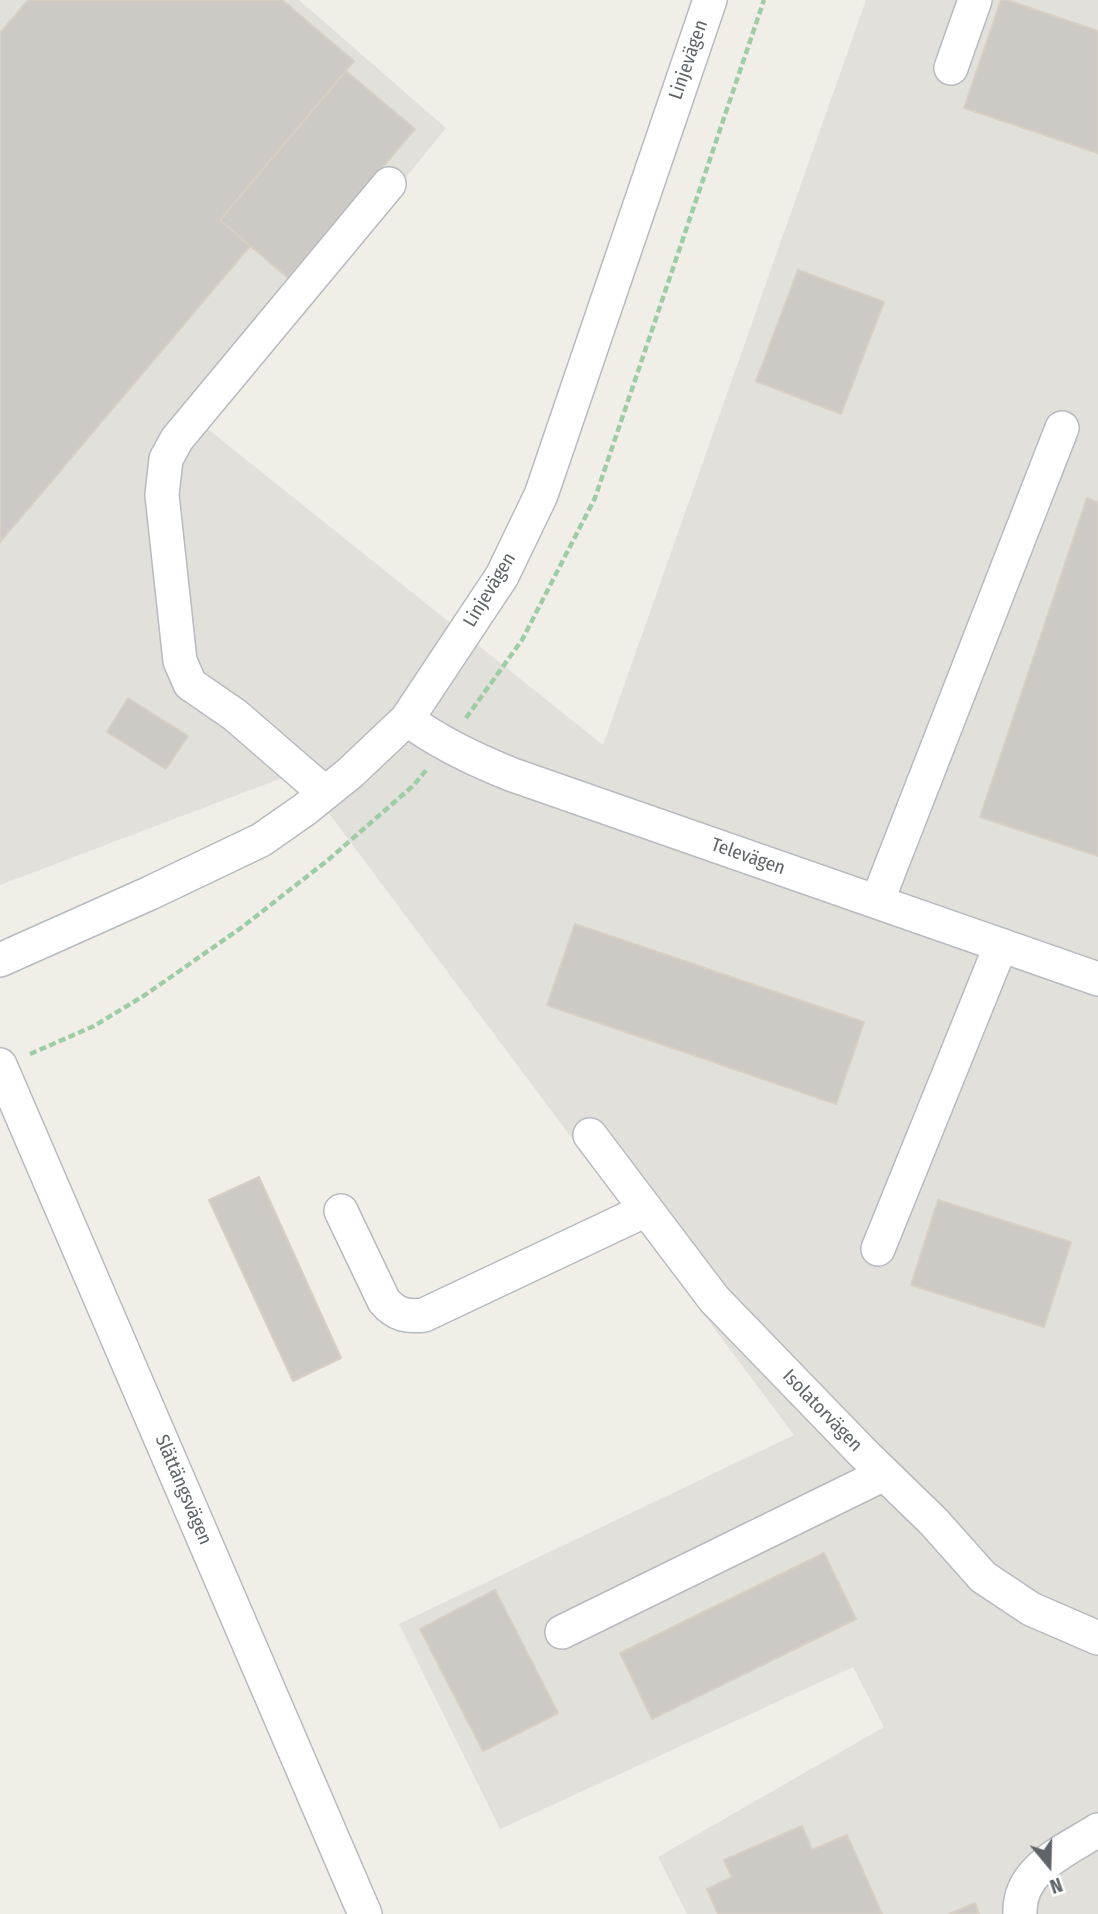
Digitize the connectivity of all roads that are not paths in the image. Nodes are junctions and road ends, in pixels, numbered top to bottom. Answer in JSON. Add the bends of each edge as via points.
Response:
{"nodes":[{"id":1,"x":710,"y":0,"type":"edge"},
{"id":2,"x":975,"y":0,"type":"edge"},
{"id":3,"x":951,"y":68,"type":"dead end"},
{"id":4,"x":389,"y":184,"type":"dead end"},
{"id":5,"x":1062,"y":428,"type":"dead end"},
{"id":6,"x":407,"y":719,"type":"junction"},
{"id":7,"x":325,"y":793,"type":"junction"},
{"id":8,"x":877,"y":902,"type":"junction"},
{"id":9,"x":1001,"y":945,"type":"junction"},
{"id":10,"x":0,"y":960,"type":"edge"},
{"id":11,"x":1098,"y":979,"type":"edge"},
{"id":12,"x":0,"y":1065,"type":"edge"},
{"id":13,"x":590,"y":1135,"type":"dead end"},
{"id":14,"x":646,"y":1210,"type":"junction"},
{"id":15,"x":341,"y":1211,"type":"dead end"},
{"id":16,"x":878,"y":1248,"type":"dead end"},
{"id":17,"x":884,"y":1474,"type":"junction"},
{"id":18,"x":562,"y":1632,"type":"dead end"},
{"id":19,"x":1098,"y":1638,"type":"edge"},
{"id":20,"x":1098,"y":1830,"type":"edge"},
{"id":21,"x":365,"y":1914,"type":"edge"},
{"id":22,"x":1020,"y":1914,"type":"edge"}],
"edges":[{"from":1,"to":6,"type":"street","name":"Linjevägen","via":[[541,495],[502,576]]},
{"from":2,"to":3,"type":"street"},
{"from":4,"to":7,"type":"street","via":[[177,439],[166,459],[162,495],[180,661],[190,684],[235,715]]},
{"from":5,"to":8,"type":"street"},
{"from":6,"to":7,"type":"street","name":"Linjevägen"},
{"from":6,"to":8,"type":"street","name":"Televägen","via":[[439,741],[513,775]]},
{"from":7,"to":10,"type":"street","name":"Linjevägen","via":[[261,840]]},
{"from":8,"to":9,"type":"street","name":"Televägen"},
{"from":9,"to":11,"type":"street","name":"Televägen"},
{"from":9,"to":16,"type":"street"},
{"from":12,"to":21,"type":"street","name":"Slättängsvägen"},
{"from":13,"to":14,"type":"street","name":"Isolatorvägen"},
{"from":14,"to":15,"type":"street","via":[[424,1315],[408,1317],[384,1301]]},
{"from":14,"to":17,"type":"street","name":"Isolatorvägen","via":[[713,1299]]},
{"from":17,"to":18,"type":"street"},
{"from":17,"to":19,"type":"street","name":"Isolatorvägen","via":[[983,1577],[1031,1609]]},
{"from":20,"to":22,"type":"street","via":[[1034,1871],[1024,1890]]}]}
